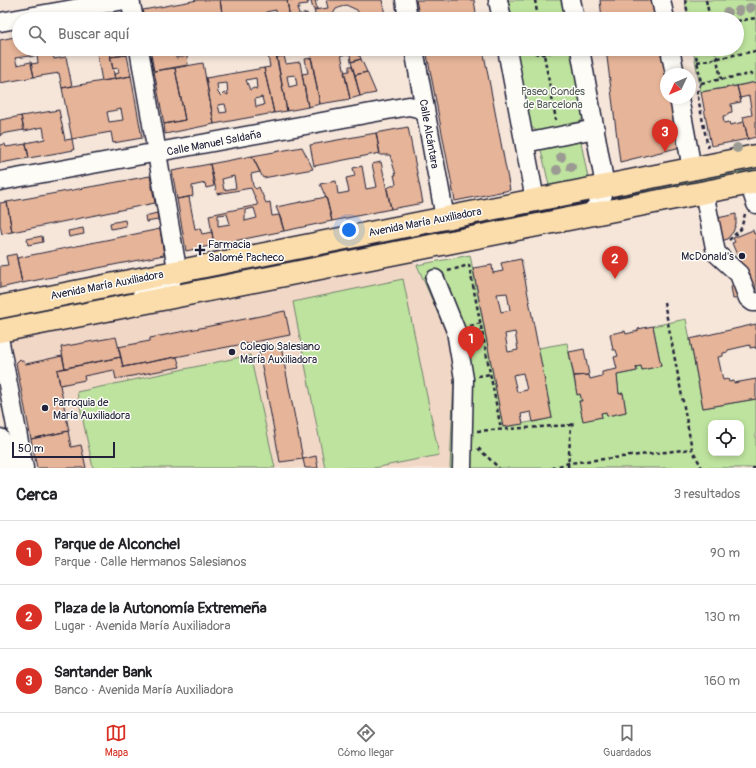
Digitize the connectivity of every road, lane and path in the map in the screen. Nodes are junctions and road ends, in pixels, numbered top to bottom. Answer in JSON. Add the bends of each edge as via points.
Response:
{"nodes":[{"id":1,"x":125,"y":0,"type":"edge"},
{"id":2,"x":130,"y":0,"type":"edge"},
{"id":3,"x":405,"y":0,"type":"edge"},
{"id":4,"x":498,"y":0,"type":"edge"},
{"id":5,"x":534,"y":0,"type":"edge"},
{"id":6,"x":571,"y":0,"type":"edge"},
{"id":7,"x":661,"y":0,"type":"edge"},
{"id":8,"x":685,"y":0,"type":"edge"},
{"id":9,"x":706,"y":0,"type":"edge"},
{"id":10,"x":57,"y":12,"type":"edge"},
{"id":11,"x":133,"y":12,"type":"edge"},
{"id":12,"x":407,"y":12,"type":"edge"},
{"id":13,"x":501,"y":12,"type":"edge"},
{"id":14,"x":536,"y":12,"type":"edge"},
{"id":15,"x":574,"y":12,"type":"edge"},
{"id":16,"x":664,"y":12,"type":"edge"},
{"id":17,"x":688,"y":12,"type":"edge"},
{"id":18,"x":709,"y":12,"type":"edge"},
{"id":19,"x":756,"y":18,"type":"edge"},
{"id":20,"x":12,"y":20,"type":"edge"},
{"id":21,"x":744,"y":20,"type":"edge"},
{"id":22,"x":0,"y":22,"type":"edge"},
{"id":23,"x":756,"y":51,"type":"edge"},
{"id":24,"x":744,"y":53,"type":"edge"},
{"id":25,"x":140,"y":56,"type":"edge"},
{"id":26,"x":415,"y":56,"type":"edge"},
{"id":27,"x":508,"y":56,"type":"edge"},
{"id":28,"x":544,"y":56,"type":"edge"},
{"id":29,"x":581,"y":56,"type":"edge"},
{"id":30,"x":671,"y":56,"type":"edge"},
{"id":31,"x":696,"y":56,"type":"edge"},
{"id":32,"x":716,"y":56,"type":"edge"},
{"id":33,"x":732,"y":56,"type":"edge"},
{"id":34,"x":717,"y":59,"type":"junction"},
{"id":35,"x":697,"y":62,"type":"junction"},
{"id":36,"x":674,"y":68,"type":"edge"},
{"id":37,"x":756,"y":72,"type":"edge"},
{"id":38,"x":721,"y":79,"type":"junction"},
{"id":39,"x":701,"y":83,"type":"junction"},
{"id":40,"x":680,"y":104,"type":"edge"},
{"id":41,"x":425,"y":114,"type":"junction"},
{"id":42,"x":556,"y":120,"type":"dead end"},
{"id":43,"x":595,"y":129,"type":"junction"},
{"id":44,"x":525,"y":143,"type":"junction"},
{"id":45,"x":157,"y":153,"type":"junction"},
{"id":46,"x":756,"y":156,"type":"edge"},
{"id":47,"x":691,"y":162,"type":"junction"},
{"id":48,"x":0,"y":181,"type":"edge"},
{"id":49,"x":753,"y":182,"type":"edge"},
{"id":50,"x":605,"y":186,"type":"junction"},
{"id":51,"x":704,"y":192,"type":"junction"},
{"id":52,"x":535,"y":200,"type":"junction"},
{"id":53,"x":751,"y":207,"type":"edge"},
{"id":54,"x":588,"y":215,"type":"junction"},
{"id":55,"x":445,"y":218,"type":"junction"},
{"id":56,"x":456,"y":241,"type":"junction"},
{"id":57,"x":725,"y":243,"type":"dead end"},
{"id":58,"x":176,"y":267,"type":"junction"},
{"id":59,"x":435,"y":279,"type":"joint"},
{"id":60,"x":664,"y":302,"type":"dead end"},
{"id":61,"x":756,"y":302,"type":"edge"},
{"id":62,"x":0,"y":307,"type":"edge"},
{"id":63,"x":66,"y":318,"type":"junction"},
{"id":64,"x":0,"y":331,"type":"edge"},
{"id":65,"x":0,"y":343,"type":"edge"},
{"id":66,"x":576,"y":423,"type":"dead end"},
{"id":67,"x":571,"y":425,"type":"junction"},
{"id":68,"x":501,"y":429,"type":"junction"},
{"id":69,"x":463,"y":433,"type":"junction"},
{"id":70,"x":0,"y":438,"type":"edge"},
{"id":71,"x":692,"y":449,"type":"junction"},
{"id":72,"x":569,"y":463,"type":"junction"},
{"id":73,"x":6,"y":468,"type":"edge"},
{"id":74,"x":24,"y":468,"type":"edge"},
{"id":75,"x":462,"y":468,"type":"edge"},
{"id":76,"x":499,"y":468,"type":"edge"},
{"id":77,"x":552,"y":468,"type":"edge"},
{"id":78,"x":568,"y":468,"type":"edge"},
{"id":79,"x":702,"y":468,"type":"edge"},
{"id":80,"x":752,"y":468,"type":"edge"},
{"id":81,"x":756,"y":468,"type":"edge"}],
"edges":[{"from":1,"to":10,"type":"street"},
{"from":2,"to":11,"type":"street"},
{"from":3,"to":12,"type":"street"},
{"from":4,"to":13,"type":"street"},
{"from":5,"to":14,"type":"path"},
{"from":6,"to":15,"type":"street"},
{"from":7,"to":16,"type":"street"},
{"from":8,"to":17,"type":"path"},
{"from":9,"to":18,"type":"path"},
{"from":19,"to":21,"type":"path"},
{"from":20,"to":22,"type":"street"},
{"from":23,"to":24,"type":"path"},
{"from":25,"to":45,"type":"street"},
{"from":26,"to":41,"type":"street","name":"Calle Alcántara"},
{"from":27,"to":44,"type":"street"},
{"from":28,"to":42,"type":"path"},
{"from":29,"to":43,"type":"street"},
{"from":30,"to":36,"type":"street"},
{"from":31,"to":35,"type":"path"},
{"from":32,"to":34,"type":"path"},
{"from":33,"to":34,"type":"path"},
{"from":34,"to":35,"type":"path"},
{"from":34,"to":38,"type":"path"},
{"from":35,"to":39,"type":"path"},
{"from":37,"to":38,"type":"path"},
{"from":38,"to":39,"type":"path"},
{"from":39,"to":47,"type":"path","via":[[697,92],[709,152]]},
{"from":40,"to":47,"type":"street"},
{"from":41,"to":45,"type":"street","name":"Calle Manuel Saldaña","via":[[418,108],[409,106]]},
{"from":41,"to":55,"type":"street","name":"Calle Alcántara"},
{"from":43,"to":44,"type":"street"},
{"from":43,"to":50,"type":"street"},
{"from":44,"to":52,"type":"street"},
{"from":45,"to":48,"type":"street","name":"Calle Manuel Saldaña"},
{"from":45,"to":58,"type":"street"},
{"from":46,"to":47,"type":"main road","name":"Avenida María Auxiliadora"},
{"from":47,"to":50,"type":"main road","name":"Avenida María Auxiliadora"},
{"from":49,"to":51,"type":"main road"},
{"from":49,"to":53,"type":"street"},
{"from":50,"to":52,"type":"main road","name":"Avenida María Auxiliadora"},
{"from":50,"to":54,"type":"street","via":[[603,197]]},
{"from":51,"to":54,"type":"main road"},
{"from":51,"to":61,"type":"street","via":[[716,253],[737,270],[748,298]]},
{"from":52,"to":55,"type":"main road","name":"Avenida María Auxiliadora"},
{"from":53,"to":57,"type":"path","via":[[741,230]]},
{"from":54,"to":56,"type":"main road"},
{"from":55,"to":56,"type":"main road"},
{"from":55,"to":58,"type":"main road","name":"Avenida María Auxiliadora"},
{"from":56,"to":63,"type":"main road"},
{"from":58,"to":62,"type":"main road","name":"Avenida María Auxiliadora"},
{"from":58,"to":63,"type":"street","via":[[170,284],[160,291],[73,308]]},
{"from":59,"to":68,"type":"path","via":[[469,264]]},
{"from":59,"to":69,"type":"street","via":[[456,331],[464,379]]},
{"from":60,"to":71,"type":"path"},
{"from":63,"to":64,"type":"main road"},
{"from":65,"to":74,"type":"street"},
{"from":66,"to":67,"type":"path"},
{"from":67,"to":68,"type":"path"},
{"from":67,"to":72,"type":"path"},
{"from":68,"to":69,"type":"path"},
{"from":69,"to":75,"type":"street"},
{"from":69,"to":76,"type":"path"},
{"from":70,"to":73,"type":"street"},
{"from":71,"to":72,"type":"path"},
{"from":71,"to":79,"type":"path"},
{"from":72,"to":77,"type":"path"},
{"from":72,"to":78,"type":"path"},
{"from":80,"to":81,"type":"path"}]}
